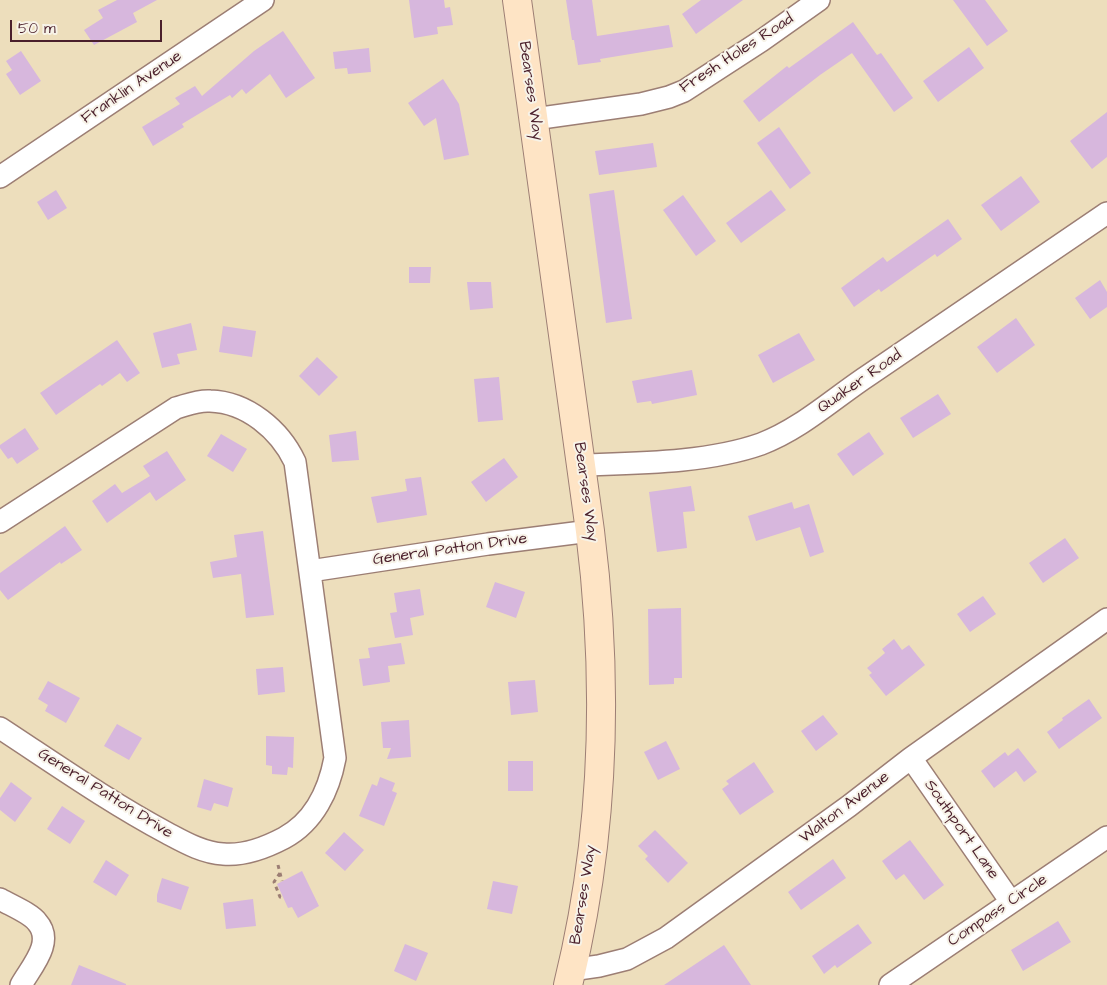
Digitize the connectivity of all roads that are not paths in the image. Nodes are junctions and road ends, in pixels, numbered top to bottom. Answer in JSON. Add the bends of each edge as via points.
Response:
{"nodes":[{"id":1,"x":263,"y":0,"type":"edge"},
{"id":2,"x":517,"y":0,"type":"edge"},
{"id":3,"x":819,"y":0,"type":"edge"},
{"id":4,"x":534,"y":119,"type":"junction"},
{"id":5,"x":0,"y":177,"type":"edge"},
{"id":6,"x":1107,"y":213,"type":"edge"},
{"id":7,"x":581,"y":465,"type":"junction"},
{"id":8,"x":0,"y":522,"type":"edge"},
{"id":9,"x":590,"y":531,"type":"junction"},
{"id":10,"x":310,"y":571,"type":"junction"},
{"id":11,"x":1107,"y":619,"type":"edge"},
{"id":12,"x":0,"y":728,"type":"edge"},
{"id":13,"x":911,"y":758,"type":"junction"},
{"id":14,"x":1107,"y":837,"type":"edge"},
{"id":15,"x":0,"y":899,"type":"edge"},
{"id":16,"x":1011,"y":902,"type":"junction"},
{"id":17,"x":570,"y":978,"type":"edge"},
{"id":18,"x":20,"y":985,"type":"edge"},
{"id":19,"x":890,"y":985,"type":"edge"}],
"edges":[{"from":1,"to":5,"type":"street","name":"Franklin Avenue"},
{"from":2,"to":4,"type":"main road","name":"Bearses Way"},
{"from":3,"to":4,"type":"street","name":"Fresh Holes Road","via":[[684,91],[641,104]]},
{"from":4,"to":7,"type":"main road","name":"Bearses Way"},
{"from":6,"to":7,"type":"street","name":"Quaker Road","via":[[774,439],[751,447],[687,458]]},
{"from":7,"to":9,"type":"main road","name":"Bearses Way"},
{"from":8,"to":10,"type":"street","name":"General Patton Drive","via":[[176,408],[210,400],[237,406],[258,418],[288,447],[296,462]]},
{"from":9,"to":10,"type":"street","name":"General Patton Drive"},
{"from":9,"to":17,"type":"main road","name":"Bearses Way","via":[[598,593],[601,661],[600,759],[588,878]]},
{"from":10,"to":12,"type":"street","name":"General Patton Drive","via":[[335,758],[331,778],[315,809],[293,834],[244,854],[221,854],[195,848],[133,815]]},
{"from":11,"to":13,"type":"street","name":"Walton Avenue"},
{"from":13,"to":16,"type":"street","name":"Southport Lane"},
{"from":13,"to":17,"type":"street","name":"Walton Avenue","via":[[666,938],[627,959]]},
{"from":14,"to":16,"type":"street","name":"Compass Circle"},
{"from":15,"to":18,"type":"street","via":[[36,920],[44,936],[43,947]]},
{"from":16,"to":19,"type":"street","name":"Compass Circle"}]}
